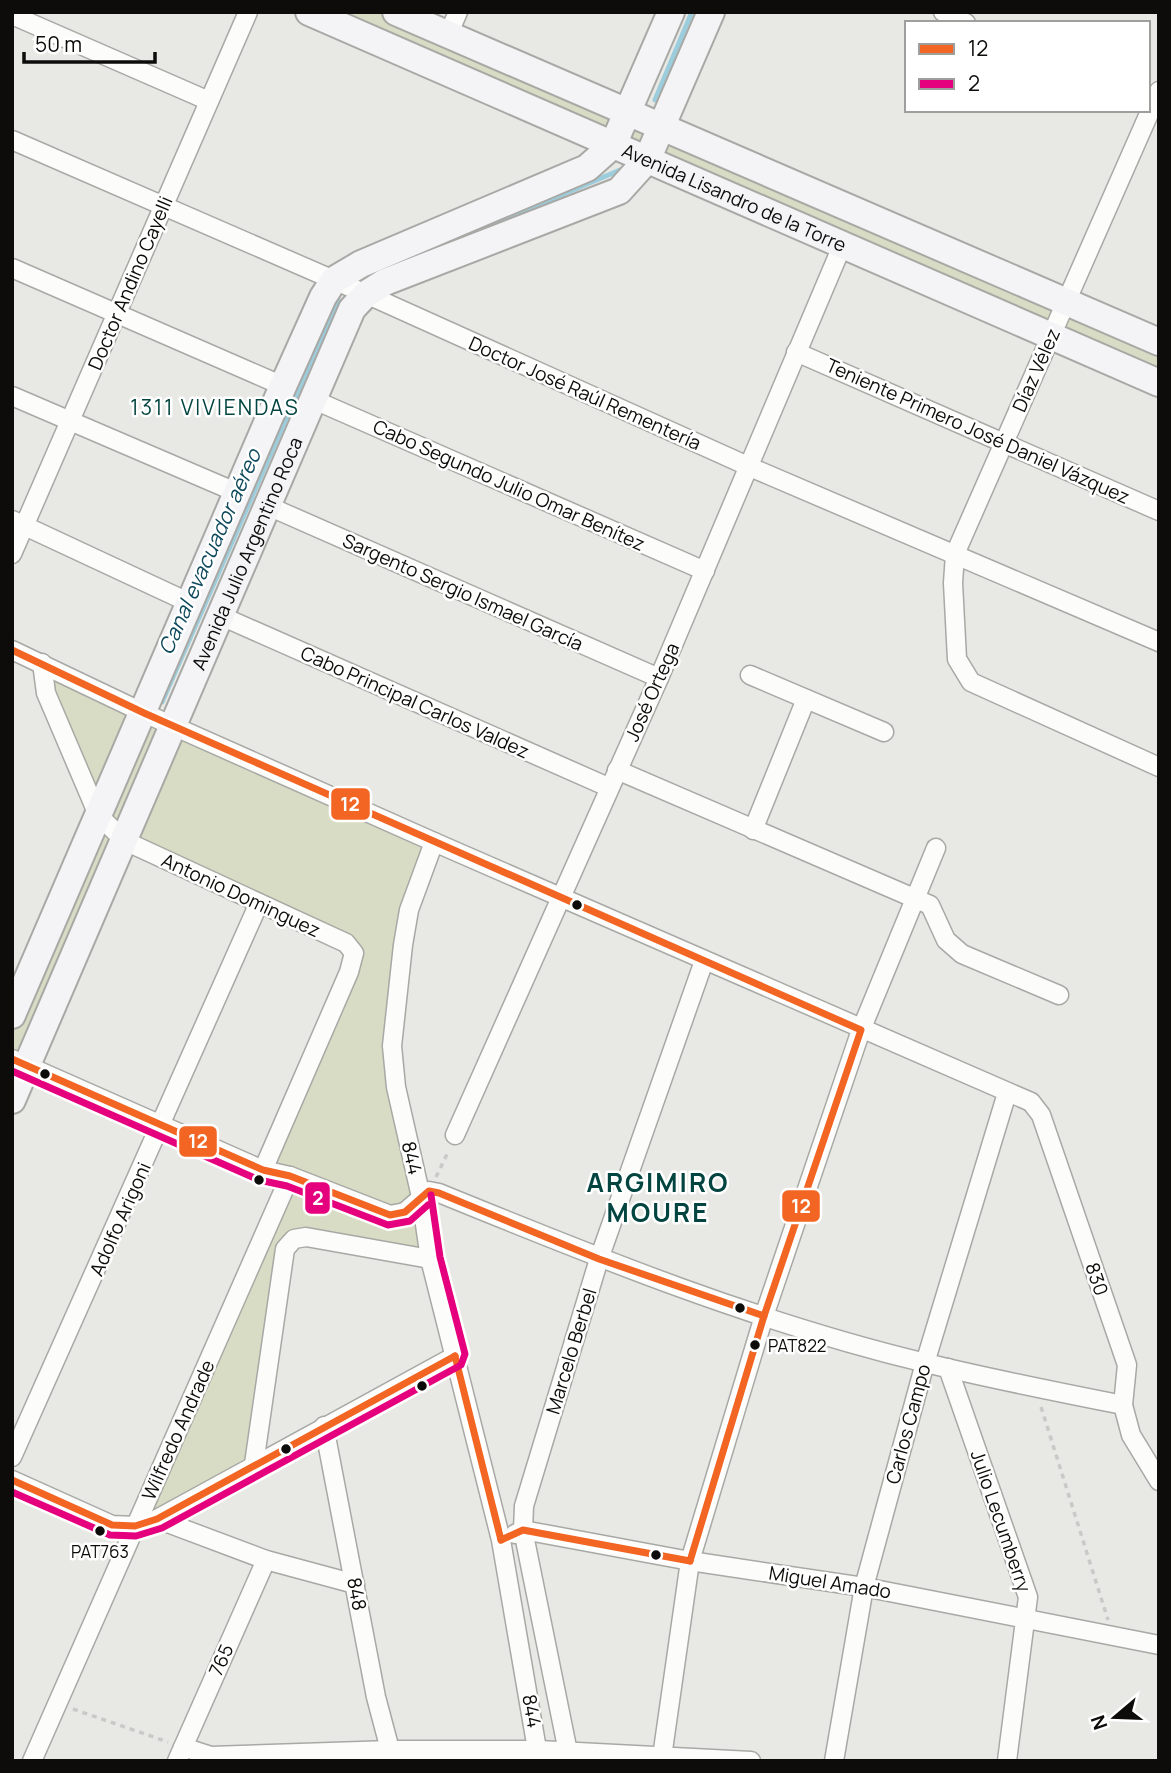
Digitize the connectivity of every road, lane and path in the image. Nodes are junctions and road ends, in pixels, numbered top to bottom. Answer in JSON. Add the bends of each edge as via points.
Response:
{"nodes":[{"id":1,"x":247,"y":12,"type":"edge"},
{"id":2,"x":309,"y":12,"type":"edge"},
{"id":3,"x":396,"y":12,"type":"edge"},
{"id":4,"x":671,"y":12,"type":"edge"},
{"id":5,"x":711,"y":12,"type":"edge"},
{"id":6,"x":943,"y":12,"type":"edge"},
{"id":7,"x":12,"y":15,"type":"edge"},
{"id":8,"x":962,"y":21,"type":"edge"},
{"id":9,"x":453,"y":23,"type":"edge"},
{"id":10,"x":209,"y":101,"type":"junction"},
{"id":11,"x":1154,"y":103,"type":"edge"},
{"id":12,"x":628,"y":112,"type":"junction"},
{"id":13,"x":661,"y":127,"type":"junction"},
{"id":14,"x":12,"y":140,"type":"edge"},
{"id":15,"x":613,"y":145,"type":"junction"},
{"id":16,"x":647,"y":160,"type":"junction"},
{"id":17,"x":163,"y":206,"type":"junction"},
{"id":18,"x":842,"y":246,"type":"junction"},
{"id":19,"x":12,"y":268,"type":"edge"},
{"id":20,"x":334,"y":280,"type":"junction"},
{"id":21,"x":366,"y":294,"type":"junction"},
{"id":22,"x":1066,"y":302,"type":"junction"},
{"id":23,"x":116,"y":314,"type":"junction"},
{"id":24,"x":1051,"y":336,"type":"junction"},
{"id":25,"x":1159,"y":342,"type":"edge"},
{"id":26,"x":796,"y":352,"type":"junction"},
{"id":27,"x":1159,"y":383,"type":"edge"},
{"id":28,"x":283,"y":386,"type":"junction"},
{"id":29,"x":12,"y":396,"type":"edge"},
{"id":30,"x":312,"y":399,"type":"junction"},
{"id":31,"x":70,"y":421,"type":"junction"},
{"id":32,"x":1004,"y":443,"type":"junction"},
{"id":33,"x":750,"y":467,"type":"junction"},
{"id":34,"x":238,"y":493,"type":"junction"},
{"id":35,"x":268,"y":506,"type":"junction"},
{"id":36,"x":1159,"y":511,"type":"edge"},
{"id":37,"x":18,"y":523,"type":"edge"},
{"id":38,"x":12,"y":554,"type":"edge"},
{"id":39,"x":955,"y":554,"type":"junction"},
{"id":40,"x":705,"y":571,"type":"junction"},
{"id":41,"x":190,"y":603,"type":"junction"},
{"id":42,"x":221,"y":617,"type":"junction"},
{"id":43,"x":1159,"y":642,"type":"edge"},
{"id":44,"x":12,"y":650,"type":"edge"},
{"id":45,"x":42,"y":663,"type":"junction"},
{"id":46,"x":750,"y":674,"type":"dead end"},
{"id":47,"x":659,"y":678,"type":"junction"},
{"id":48,"x":806,"y":699,"type":"junction"},
{"id":49,"x":144,"y":713,"type":"junction"},
{"id":50,"x":173,"y":725,"type":"junction"},
{"id":51,"x":884,"y":732,"type":"dead end"},
{"id":52,"x":1159,"y":767,"type":"edge"},
{"id":53,"x":617,"y":770,"type":"junction"},
{"id":54,"x":608,"y":786,"type":"junction"},
{"id":55,"x":98,"y":815,"type":"junction"},
{"id":56,"x":753,"y":830,"type":"junction"},
{"id":57,"x":125,"y":841,"type":"junction"},
{"id":58,"x":434,"y":842,"type":"junction"},
{"id":59,"x":936,"y":848,"type":"dead end"},
{"id":60,"x":563,"y":896,"type":"junction"},
{"id":61,"x":915,"y":899,"type":"junction"},
{"id":62,"x":259,"y":903,"type":"junction"},
{"id":63,"x":705,"y":961,"type":"junction"},
{"id":64,"x":1059,"y":995,"type":"dead end"},
{"id":65,"x":12,"y":1015,"type":"edge"},
{"id":66,"x":861,"y":1030,"type":"junction"},
{"id":67,"x":20,"y":1063,"type":"edge"},
{"id":68,"x":1007,"y":1093,"type":"junction"},
{"id":69,"x":12,"y":1100,"type":"edge"},
{"id":70,"x":162,"y":1124,"type":"junction"},
{"id":71,"x":455,"y":1135,"type":"joint"},
{"id":72,"x":263,"y":1170,"type":"junction"},
{"id":73,"x":290,"y":1176,"type":"junction"},
{"id":74,"x":425,"y":1194,"type":"junction"},
{"id":75,"x":430,"y":1259,"type":"junction"},
{"id":76,"x":599,"y":1259,"type":"junction"},
{"id":77,"x":764,"y":1316,"type":"junction"},
{"id":78,"x":455,"y":1356,"type":"junction"},
{"id":79,"x":925,"y":1363,"type":"junction"},
{"id":80,"x":948,"y":1368,"type":"junction"},
{"id":81,"x":1035,"y":1388,"type":"junction"},
{"id":82,"x":1123,"y":1405,"type":"junction"},
{"id":83,"x":324,"y":1426,"type":"junction"},
{"id":84,"x":12,"y":1457,"type":"edge"},
{"id":85,"x":254,"y":1464,"type":"junction"},
{"id":86,"x":12,"y":1480,"type":"edge"},
{"id":87,"x":1159,"y":1480,"type":"edge"},
{"id":88,"x":158,"y":1519,"type":"junction"},
{"id":89,"x":135,"y":1526,"type":"junction"},
{"id":90,"x":523,"y":1530,"type":"junction"},
{"id":91,"x":501,"y":1540,"type":"junction"},
{"id":92,"x":266,"y":1560,"type":"junction"},
{"id":93,"x":690,"y":1561,"type":"junction"},
{"id":94,"x":355,"y":1584,"type":"junction"},
{"id":95,"x":864,"y":1587,"type":"junction"},
{"id":96,"x":1027,"y":1617,"type":"junction"},
{"id":97,"x":1113,"y":1635,"type":"junction"},
{"id":98,"x":1159,"y":1645,"type":"edge"},
{"id":99,"x":58,"y":1704,"type":"junction"},
{"id":100,"x":568,"y":1752,"type":"junction"},
{"id":101,"x":180,"y":1754,"type":"edge"},
{"id":102,"x":392,"y":1755,"type":"edge"},
{"id":103,"x":539,"y":1755,"type":"edge"},
{"id":104,"x":662,"y":1756,"type":"junction"},
{"id":105,"x":281,"y":1758,"type":"edge"},
{"id":106,"x":740,"y":1760,"type":"edge"},
{"id":107,"x":32,"y":1761,"type":"edge"},
{"id":108,"x":751,"y":1761,"type":"edge"},
{"id":109,"x":834,"y":1761,"type":"edge"},
{"id":110,"x":1007,"y":1761,"type":"edge"}],
"edges":[{"from":1,"to":10,"type":"street","name":"Doctor Andino Cayelli"},
{"from":2,"to":15,"type":"main road","name":"Avenida Lisandro de la Torre"},
{"from":3,"to":9,"type":"main road","name":"Avenida Lisandro de la Torre"},
{"from":4,"to":12,"type":"main road"},
{"from":5,"to":13,"type":"main road","name":"Avenida Julio Argentino Roca"},
{"from":6,"to":8,"type":"street"},
{"from":7,"to":10,"type":"street"},
{"from":9,"to":12,"type":"main road","name":"Avenida Lisandro de la Torre"},
{"from":10,"to":17,"type":"street","name":"Doctor Andino Cayelli"},
{"from":11,"to":22,"type":"street","name":"Díaz Vélez"},
{"from":12,"to":13,"type":"main road","name":"Avenida Lisandro de la Torre"},
{"from":12,"to":15,"type":"main road"},
{"from":13,"to":16,"type":"main road","name":"Avenida Julio Argentino Roca"},
{"from":13,"to":22,"type":"main road","name":"Avenida Lisandro de la Torre"},
{"from":14,"to":17,"type":"street","name":"Doctor José Raúl Rementería"},
{"from":15,"to":16,"type":"main road","name":"Avenida Lisandro de la Torre"},
{"from":15,"to":20,"type":"main road","via":[[587,168],[361,264]]},
{"from":16,"to":18,"type":"main road","name":"Avenida Lisandro de la Torre"},
{"from":16,"to":21,"type":"main road","name":"Avenida Julio Argentino Roca","via":[[619,191],[385,282]]},
{"from":17,"to":20,"type":"street","name":"Doctor José Raúl Rementería"},
{"from":17,"to":23,"type":"street","name":"Doctor Andino Cayelli"},
{"from":18,"to":24,"type":"main road","name":"Avenida Lisandro de la Torre"},
{"from":18,"to":26,"type":"street","name":"José Ortega"},
{"from":19,"to":23,"type":"street"},
{"from":20,"to":21,"type":"street","name":"Doctor José Raúl Rementería"},
{"from":20,"to":28,"type":"main road","name":"Avenida Julio Argentino Roca"},
{"from":21,"to":30,"type":"main road","name":"Avenida Julio Argentino Roca","via":[[352,309]]},
{"from":21,"to":33,"type":"street","name":"Doctor José Raúl Rementería"},
{"from":22,"to":24,"type":"street","name":"Díaz Vélez"},
{"from":22,"to":25,"type":"main road","name":"Avenida Lisandro de la Torre"},
{"from":23,"to":28,"type":"street"},
{"from":23,"to":31,"type":"street","name":"Doctor Andino Cayelli"},
{"from":24,"to":27,"type":"main road","name":"Avenida Lisandro de la Torre"},
{"from":24,"to":32,"type":"street","name":"Díaz Vélez"},
{"from":26,"to":32,"type":"street","name":"Teniente Primero José Daniel Vázquez"},
{"from":26,"to":33,"type":"street","name":"José Ortega"},
{"from":28,"to":34,"type":"main road","name":"Avenida Julio Argentino Roca"},
{"from":29,"to":31,"type":"street"},
{"from":30,"to":35,"type":"main road","name":"Avenida Julio Argentino Roca"},
{"from":30,"to":40,"type":"street","name":"Cabo Segundo Julio Omar Benítez"},
{"from":31,"to":34,"type":"street"},
{"from":31,"to":37,"type":"street","name":"Doctor Andino Cayelli"},
{"from":32,"to":36,"type":"street","name":"Teniente Primero José Daniel Vázquez"},
{"from":32,"to":39,"type":"street","name":"Díaz Vélez"},
{"from":33,"to":39,"type":"street","name":"Doctor José Raúl Rementería"},
{"from":33,"to":40,"type":"street","name":"José Ortega"},
{"from":34,"to":41,"type":"main road","name":"Avenida Julio Argentino Roca"},
{"from":35,"to":42,"type":"main road","name":"Avenida Julio Argentino Roca"},
{"from":35,"to":47,"type":"street","name":"Sargento Sergio Ismael García"},
{"from":37,"to":38,"type":"street","name":"Doctor Andino Cayelli"},
{"from":37,"to":41,"type":"street"},
{"from":39,"to":43,"type":"street","name":"Doctor José Raúl Rementería"},
{"from":39,"to":52,"type":"street","name":"Díaz Vélez","via":[[957,659],[971,682]]},
{"from":40,"to":47,"type":"street","name":"José Ortega"},
{"from":41,"to":49,"type":"main road","name":"Avenida Julio Argentino Roca"},
{"from":42,"to":50,"type":"main road","name":"Avenida Julio Argentino Roca"},
{"from":42,"to":54,"type":"street","name":"Cabo Principal Carlos Valdez"},
{"from":44,"to":45,"type":"street","name":"830"},
{"from":45,"to":49,"type":"street","name":"830"},
{"from":45,"to":55,"type":"street","via":[[46,693]]},
{"from":46,"to":48,"type":"street"},
{"from":47,"to":53,"type":"street","name":"José Ortega"},
{"from":48,"to":51,"type":"street"},
{"from":48,"to":56,"type":"street"},
{"from":49,"to":50,"type":"street","name":"830"},
{"from":49,"to":55,"type":"main road","name":"Avenida Julio Argentino Roca"},
{"from":50,"to":57,"type":"main road","name":"Avenida Julio Argentino Roca"},
{"from":50,"to":58,"type":"street","name":"830"},
{"from":53,"to":54,"type":"street","name":"José Ortega"},
{"from":53,"to":56,"type":"street"},
{"from":54,"to":60,"type":"street","name":"José Ortega"},
{"from":55,"to":57,"type":"street","name":"Antonio Dominguez"},
{"from":55,"to":65,"type":"main road","name":"Avenida Julio Argentino Roca"},
{"from":56,"to":61,"type":"street"},
{"from":57,"to":62,"type":"street","name":"Antonio Dominguez"},
{"from":57,"to":67,"type":"main road","name":"Avenida Julio Argentino Roca"},
{"from":58,"to":60,"type":"street","name":"830"},
{"from":58,"to":74,"type":"street","name":"844","via":[[409,910],[392,1046],[396,1087]]},
{"from":59,"to":61,"type":"street"},
{"from":60,"to":63,"type":"street","name":"830"},
{"from":60,"to":71,"type":"street","name":"José Ortega"},
{"from":61,"to":64,"type":"street","via":[[930,905],[946,940],[962,954]]},
{"from":61,"to":66,"type":"street"},
{"from":62,"to":70,"type":"street","name":"Adolfo Arigoni"},
{"from":62,"to":72,"type":"street","name":"Antonio Dominguez","via":[[346,943],[354,953]]},
{"from":63,"to":66,"type":"street","name":"830"},
{"from":63,"to":76,"type":"street","name":"Marcelo Berbel"},
{"from":66,"to":68,"type":"street","name":"830"},
{"from":66,"to":77,"type":"street"},
{"from":67,"to":69,"type":"main road","name":"Avenida Julio Argentino Roca"},
{"from":67,"to":70,"type":"street"},
{"from":68,"to":79,"type":"street","name":"Carlos Campo"},
{"from":68,"to":82,"type":"street","name":"830","via":[[1031,1102],[1041,1115],[1127,1365]]},
{"from":70,"to":72,"type":"street"},
{"from":70,"to":84,"type":"street","name":"Adolfo Arigoni"},
{"from":71,"to":74,"type":"path"},
{"from":72,"to":73,"type":"street"},
{"from":73,"to":74,"type":"street","via":[[390,1215],[405,1212]]},
{"from":73,"to":89,"type":"street","name":"Wilfredo Andrade"},
{"from":74,"to":75,"type":"street","name":"844"},
{"from":74,"to":76,"type":"street"},
{"from":75,"to":78,"type":"street","name":"844"},
{"from":75,"to":85,"type":"street","via":[[306,1237],[294,1239],[285,1250]]},
{"from":76,"to":77,"type":"street"},
{"from":76,"to":90,"type":"street","name":"Marcelo Berbel","via":[[524,1506]]},
{"from":77,"to":79,"type":"street"},
{"from":77,"to":93,"type":"street"},
{"from":78,"to":83,"type":"street"},
{"from":78,"to":91,"type":"street","name":"844"},
{"from":79,"to":80,"type":"street"},
{"from":79,"to":95,"type":"street","name":"Carlos Campo"},
{"from":80,"to":81,"type":"street"},
{"from":80,"to":96,"type":"street","name":"Julio Lecumberry","via":[[1028,1597]]},
{"from":81,"to":82,"type":"street"},
{"from":81,"to":97,"type":"path"},
{"from":82,"to":87,"type":"street","name":"830","via":[[1131,1435]]},
{"from":83,"to":85,"type":"street"},
{"from":83,"to":94,"type":"street","name":"848"},
{"from":85,"to":88,"type":"street"},
{"from":86,"to":89,"type":"street","via":[[112,1525]]},
{"from":88,"to":89,"type":"street"},
{"from":88,"to":92,"type":"street"},
{"from":89,"to":99,"type":"street","name":"Wilfredo Andrade"},
{"from":90,"to":91,"type":"street"},
{"from":90,"to":93,"type":"street","name":"Miguel Amado"},
{"from":90,"to":100,"type":"street","name":"Marcelo Berbel"},
{"from":91,"to":103,"type":"street","name":"844"},
{"from":92,"to":94,"type":"street"},
{"from":92,"to":101,"type":"street","name":"765"},
{"from":93,"to":95,"type":"street","name":"Miguel Amado"},
{"from":93,"to":104,"type":"street"},
{"from":94,"to":102,"type":"street","name":"848","via":[[376,1698]]},
{"from":95,"to":96,"type":"street","name":"Miguel Amado"},
{"from":95,"to":109,"type":"street","name":"Carlos Campo"},
{"from":96,"to":97,"type":"street","name":"Miguel Amado"},
{"from":96,"to":110,"type":"street","name":"Julio Lecumberry"},
{"from":97,"to":98,"type":"street","name":"Miguel Amado"},
{"from":99,"to":101,"type":"path"},
{"from":99,"to":107,"type":"street","name":"Wilfredo Andrade"},
{"from":100,"to":103,"type":"street"},
{"from":100,"to":104,"type":"street"},
{"from":101,"to":105,"type":"street"},
{"from":102,"to":103,"type":"street"},
{"from":102,"to":105,"type":"street"},
{"from":104,"to":106,"type":"street"},
{"from":106,"to":108,"type":"street"}]}
